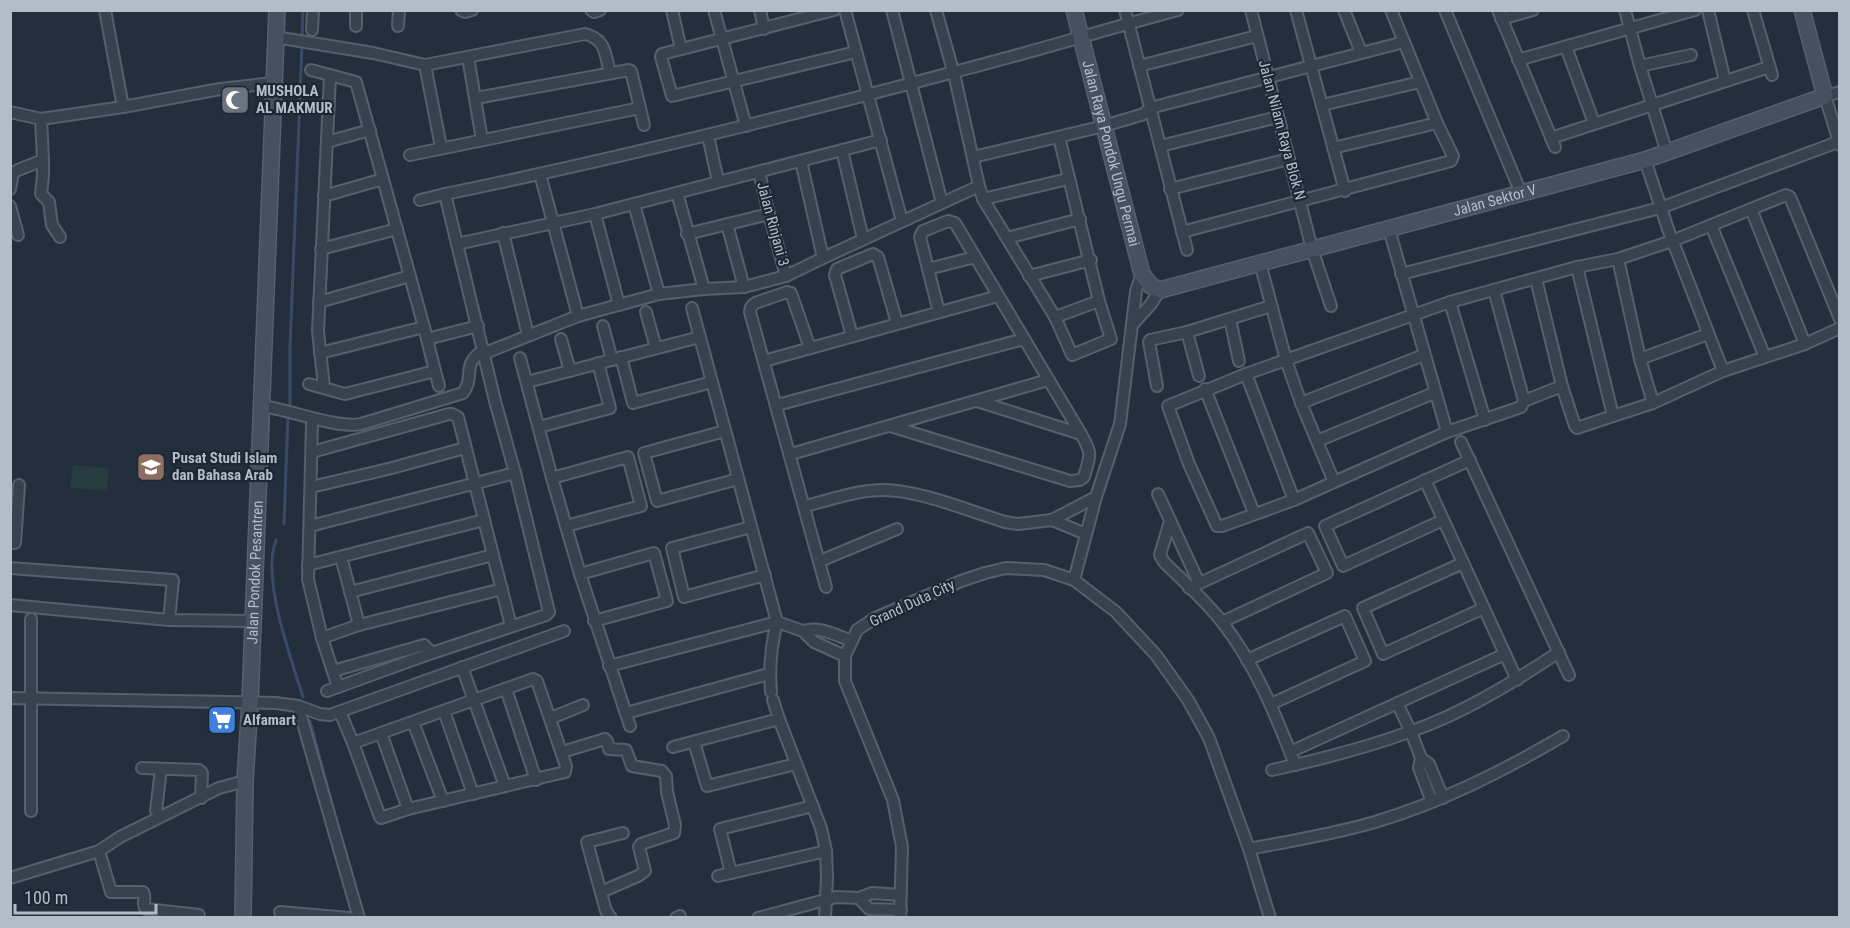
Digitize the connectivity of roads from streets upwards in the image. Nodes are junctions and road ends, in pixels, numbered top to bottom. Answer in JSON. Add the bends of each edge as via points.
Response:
{"nodes":[{"id":1,"x":105,"y":10,"type":"edge"},
{"id":2,"x":277,"y":10,"type":"edge"},
{"id":3,"x":313,"y":10,"type":"edge"},
{"id":4,"x":356,"y":10,"type":"edge"},
{"id":5,"x":399,"y":10,"type":"edge"},
{"id":6,"x":461,"y":10,"type":"edge"},
{"id":7,"x":472,"y":10,"type":"edge"},
{"id":8,"x":591,"y":10,"type":"edge"},
{"id":9,"x":600,"y":10,"type":"edge"},
{"id":10,"x":672,"y":10,"type":"edge"},
{"id":11,"x":714,"y":10,"type":"edge"},
{"id":12,"x":760,"y":10,"type":"edge"},
{"id":13,"x":834,"y":10,"type":"edge"},
{"id":14,"x":845,"y":10,"type":"edge"},
{"id":15,"x":892,"y":10,"type":"edge"},
{"id":16,"x":936,"y":10,"type":"edge"},
{"id":17,"x":1074,"y":10,"type":"edge"},
{"id":18,"x":1125,"y":10,"type":"edge"},
{"id":19,"x":1178,"y":10,"type":"edge"},
{"id":20,"x":1251,"y":10,"type":"edge"},
{"id":21,"x":1296,"y":10,"type":"edge"},
{"id":22,"x":1344,"y":10,"type":"edge"},
{"id":23,"x":1391,"y":10,"type":"edge"},
{"id":24,"x":1445,"y":10,"type":"edge"},
{"id":25,"x":1533,"y":10,"type":"edge"},
{"id":26,"x":1625,"y":10,"type":"edge"},
{"id":27,"x":1695,"y":10,"type":"edge"},
{"id":28,"x":1708,"y":10,"type":"edge"},
{"id":29,"x":1754,"y":10,"type":"edge"},
{"id":30,"x":1802,"y":10,"type":"edge"},
{"id":31,"x":803,"y":14,"type":"edge"},
{"id":32,"x":1499,"y":15,"type":"edge"},
{"id":33,"x":1128,"y":23,"type":"junction"},
{"id":34,"x":356,"y":26,"type":"dead end"},
{"id":35,"x":398,"y":26,"type":"dead end"},
{"id":36,"x":1630,"y":28,"type":"junction"},
{"id":37,"x":764,"y":29,"type":"junction"},
{"id":38,"x":312,"y":30,"type":"dead end"},
{"id":39,"x":1257,"y":36,"type":"junction"},
{"id":40,"x":275,"y":37,"type":"junction"},
{"id":41,"x":1080,"y":37,"type":"junction"},
{"id":42,"x":721,"y":40,"type":"junction"},
{"id":43,"x":1404,"y":42,"type":"junction"},
{"id":44,"x":1566,"y":47,"type":"junction"},
{"id":45,"x":681,"y":49,"type":"junction"},
{"id":46,"x":856,"y":52,"type":"junction"},
{"id":47,"x":1361,"y":52,"type":"junction"},
{"id":48,"x":1690,"y":55,"type":"dead end"},
{"id":49,"x":468,"y":57,"type":"junction"},
{"id":50,"x":1518,"y":60,"type":"junction"},
{"id":51,"x":425,"y":65,"type":"junction"},
{"id":52,"x":1312,"y":65,"type":"junction"},
{"id":53,"x":1139,"y":66,"type":"junction"},
{"id":54,"x":1640,"y":66,"type":"junction"},
{"id":55,"x":311,"y":70,"type":"dead end"},
{"id":56,"x":610,"y":73,"type":"junction"},
{"id":57,"x":953,"y":73,"type":"junction"},
{"id":58,"x":330,"y":76,"type":"junction"},
{"id":59,"x":1268,"y":77,"type":"junction"},
{"id":60,"x":1725,"y":81,"type":"junction"},
{"id":61,"x":734,"y":82,"type":"junction"},
{"id":62,"x":1420,"y":82,"type":"junction"},
{"id":63,"x":273,"y":83,"type":"junction"},
{"id":64,"x":911,"y":83,"type":"junction"},
{"id":65,"x":1832,"y":94,"type":"edge"},
{"id":66,"x":867,"y":95,"type":"junction"},
{"id":67,"x":476,"y":98,"type":"junction"},
{"id":68,"x":1322,"y":105,"type":"junction"},
{"id":69,"x":1653,"y":105,"type":"junction"},
{"id":70,"x":123,"y":107,"type":"junction"},
{"id":71,"x":640,"y":108,"type":"junction"},
{"id":72,"x":1150,"y":108,"type":"junction"},
{"id":73,"x":10,"y":112,"type":"edge"},
{"id":74,"x":1278,"y":117,"type":"junction"},
{"id":75,"x":41,"y":119,"type":"junction"},
{"id":76,"x":1437,"y":123,"type":"junction"},
{"id":77,"x":1594,"y":123,"type":"junction"},
{"id":78,"x":644,"y":125,"type":"dead end"},
{"id":79,"x":746,"y":126,"type":"junction"},
{"id":80,"x":1104,"y":126,"type":"junction"},
{"id":81,"x":370,"y":130,"type":"junction"},
{"id":82,"x":708,"y":136,"type":"junction"},
{"id":83,"x":1059,"y":137,"type":"junction"},
{"id":84,"x":482,"y":140,"type":"junction"},
{"id":85,"x":881,"y":140,"type":"junction"},
{"id":86,"x":327,"y":142,"type":"junction"},
{"id":87,"x":1839,"y":144,"type":"edge"},
{"id":88,"x":1160,"y":146,"type":"junction"},
{"id":89,"x":441,"y":147,"type":"junction"},
{"id":90,"x":1334,"y":148,"type":"junction"},
{"id":91,"x":842,"y":150,"type":"junction"},
{"id":92,"x":1667,"y":153,"type":"junction"},
{"id":93,"x":410,"y":154,"type":"dead end"},
{"id":94,"x":973,"y":157,"type":"junction"},
{"id":95,"x":1289,"y":159,"type":"junction"},
{"id":96,"x":43,"y":160,"type":"junction"},
{"id":97,"x":1645,"y":160,"type":"junction"},
{"id":98,"x":801,"y":161,"type":"junction"},
{"id":99,"x":759,"y":172,"type":"junction"},
{"id":100,"x":540,"y":174,"type":"junction"},
{"id":101,"x":383,"y":179,"type":"junction"},
{"id":102,"x":1068,"y":179,"type":"junction"},
{"id":103,"x":718,"y":181,"type":"junction"},
{"id":104,"x":979,"y":186,"type":"junction"},
{"id":105,"x":10,"y":189,"type":"edge"},
{"id":106,"x":1170,"y":189,"type":"junction"},
{"id":107,"x":1344,"y":190,"type":"junction"},
{"id":108,"x":677,"y":193,"type":"junction"},
{"id":109,"x":445,"y":194,"type":"junction"},
{"id":110,"x":1521,"y":194,"type":"junction"},
{"id":111,"x":324,"y":196,"type":"junction"},
{"id":112,"x":983,"y":199,"type":"junction"},
{"id":113,"x":420,"y":200,"type":"dead end"},
{"id":114,"x":1300,"y":202,"type":"junction"},
{"id":115,"x":942,"y":203,"type":"junction"},
{"id":116,"x":634,"y":204,"type":"junction"},
{"id":117,"x":10,"y":206,"type":"edge"},
{"id":118,"x":1660,"y":208,"type":"junction"},
{"id":119,"x":1751,"y":209,"type":"junction"},
{"id":120,"x":595,"y":214,"type":"junction"},
{"id":121,"x":769,"y":214,"type":"junction"},
{"id":122,"x":1080,"y":219,"type":"junction"},
{"id":123,"x":902,"y":221,"type":"junction"},
{"id":124,"x":554,"y":223,"type":"junction"},
{"id":125,"x":727,"y":224,"type":"junction"},
{"id":126,"x":1711,"y":225,"type":"junction"},
{"id":127,"x":397,"y":229,"type":"junction"},
{"id":128,"x":1389,"y":229,"type":"junction"},
{"id":129,"x":1182,"y":232,"type":"junction"},
{"id":130,"x":503,"y":233,"type":"junction"},
{"id":131,"x":687,"y":234,"type":"junction"},
{"id":132,"x":18,"y":235,"type":"dead end"},
{"id":133,"x":1670,"y":236,"type":"junction"},
{"id":134,"x":60,"y":237,"type":"dead end"},
{"id":135,"x":1007,"y":238,"type":"junction"},
{"id":136,"x":863,"y":239,"type":"junction"},
{"id":137,"x":457,"y":244,"type":"junction"},
{"id":138,"x":321,"y":249,"type":"junction"},
{"id":139,"x":1312,"y":249,"type":"junction"},
{"id":140,"x":1187,"y":250,"type":"dead end"},
{"id":141,"x":975,"y":256,"type":"junction"},
{"id":142,"x":823,"y":258,"type":"junction"},
{"id":143,"x":1618,"y":259,"type":"junction"},
{"id":144,"x":1090,"y":260,"type":"junction"},
{"id":145,"x":1260,"y":263,"type":"junction"},
{"id":146,"x":1577,"y":267,"type":"junction"},
{"id":147,"x":928,"y":269,"type":"junction"},
{"id":148,"x":1142,"y":274,"type":"junction"},
{"id":149,"x":1401,"y":274,"type":"junction"},
{"id":150,"x":410,"y":276,"type":"junction"},
{"id":151,"x":786,"y":276,"type":"junction"},
{"id":152,"x":1029,"y":276,"type":"junction"},
{"id":153,"x":1536,"y":279,"type":"junction"},
{"id":154,"x":744,"y":287,"type":"junction"},
{"id":155,"x":704,"y":289,"type":"junction"},
{"id":156,"x":1160,"y":290,"type":"junction"},
{"id":157,"x":1494,"y":290,"type":"junction"},
{"id":158,"x":659,"y":294,"type":"junction"},
{"id":159,"x":999,"y":296,"type":"junction"},
{"id":160,"x":1100,"y":301,"type":"junction"},
{"id":161,"x":319,"y":302,"type":"junction"},
{"id":162,"x":1450,"y":302,"type":"junction"},
{"id":163,"x":619,"y":305,"type":"junction"},
{"id":164,"x":1271,"y":306,"type":"junction"},
{"id":165,"x":1331,"y":306,"type":"dead end"},
{"id":166,"x":692,"y":308,"type":"dead end"},
{"id":167,"x":1411,"y":309,"type":"junction"},
{"id":168,"x":646,"y":312,"type":"dead end"},
{"id":169,"x":939,"y":312,"type":"junction"},
{"id":170,"x":578,"y":316,"type":"junction"},
{"id":171,"x":1055,"y":317,"type":"junction"},
{"id":172,"x":1230,"y":319,"type":"junction"},
{"id":173,"x":1839,"y":319,"type":"edge"},
{"id":174,"x":897,"y":323,"type":"junction"},
{"id":175,"x":1133,"y":324,"type":"junction"},
{"id":176,"x":478,"y":326,"type":"junction"},
{"id":177,"x":603,"y":326,"type":"dead end"},
{"id":178,"x":424,"y":327,"type":"junction"},
{"id":179,"x":1839,"y":328,"type":"edge"},
{"id":180,"x":1187,"y":332,"type":"junction"},
{"id":181,"x":1708,"y":334,"type":"junction"},
{"id":182,"x":528,"y":335,"type":"junction"},
{"id":183,"x":852,"y":336,"type":"junction"},
{"id":184,"x":699,"y":337,"type":"junction"},
{"id":185,"x":427,"y":339,"type":"junction"},
{"id":186,"x":561,"y":339,"type":"dead end"},
{"id":187,"x":1024,"y":339,"type":"junction"},
{"id":188,"x":1805,"y":344,"type":"junction"},
{"id":189,"x":656,"y":348,"type":"junction"},
{"id":190,"x":810,"y":348,"type":"junction"},
{"id":191,"x":484,"y":351,"type":"junction"},
{"id":192,"x":320,"y":353,"type":"junction"},
{"id":193,"x":1424,"y":355,"type":"junction"},
{"id":194,"x":1766,"y":357,"type":"junction"},
{"id":195,"x":520,"y":358,"type":"dead end"},
{"id":196,"x":616,"y":358,"type":"junction"},
{"id":197,"x":1640,"y":359,"type":"junction"},
{"id":198,"x":1286,"y":360,"type":"junction"},
{"id":199,"x":764,"y":361,"type":"junction"},
{"id":200,"x":1239,"y":361,"type":"dead end"},
{"id":201,"x":598,"y":363,"type":"junction"},
{"id":202,"x":435,"y":371,"type":"junction"},
{"id":203,"x":570,"y":371,"type":"junction"},
{"id":204,"x":1723,"y":371,"type":"junction"},
{"id":205,"x":1246,"y":374,"type":"junction"},
{"id":206,"x":1199,"y":376,"type":"dead end"},
{"id":207,"x":1048,"y":380,"type":"junction"},
{"id":208,"x":527,"y":382,"type":"junction"},
{"id":209,"x":712,"y":382,"type":"junction"},
{"id":210,"x":309,"y":384,"type":"dead end"},
{"id":211,"x":439,"y":386,"type":"dead end"},
{"id":212,"x":1157,"y":386,"type":"dead end"},
{"id":213,"x":1562,"y":386,"type":"junction"},
{"id":214,"x":324,"y":387,"type":"junction"},
{"id":215,"x":1205,"y":389,"type":"junction"},
{"id":216,"x":1434,"y":393,"type":"junction"},
{"id":217,"x":976,"y":401,"type":"junction"},
{"id":218,"x":1524,"y":401,"type":"junction"},
{"id":219,"x":1302,"y":403,"type":"junction"},
{"id":220,"x":1653,"y":403,"type":"junction"},
{"id":221,"x":777,"y":405,"type":"junction"},
{"id":222,"x":261,"y":406,"type":"junction"},
{"id":223,"x":1613,"y":416,"type":"junction"},
{"id":224,"x":1485,"y":420,"type":"junction"},
{"id":225,"x":312,"y":424,"type":"dead end"},
{"id":226,"x":890,"y":426,"type":"junction"},
{"id":227,"x":539,"y":427,"type":"junction"},
{"id":228,"x":725,"y":430,"type":"junction"},
{"id":229,"x":1447,"y":432,"type":"junction"},
{"id":230,"x":1081,"y":434,"type":"junction"},
{"id":231,"x":1317,"y":441,"type":"junction"},
{"id":232,"x":1461,"y":441,"type":"dead end"},
{"id":233,"x":465,"y":448,"type":"junction"},
{"id":234,"x":312,"y":452,"type":"junction"},
{"id":235,"x":790,"y":453,"type":"junction"},
{"id":236,"x":1470,"y":459,"type":"junction"},
{"id":237,"x":515,"y":473,"type":"junction"},
{"id":238,"x":552,"y":478,"type":"junction"},
{"id":239,"x":738,"y":479,"type":"junction"},
{"id":240,"x":1425,"y":480,"type":"junction"},
{"id":241,"x":1334,"y":482,"type":"junction"},
{"id":242,"x":474,"y":483,"type":"junction"},
{"id":243,"x":19,"y":485,"type":"dead end"},
{"id":244,"x":311,"y":487,"type":"junction"},
{"id":245,"x":1158,"y":494,"type":"dead end"},
{"id":246,"x":1096,"y":497,"type":"junction"},
{"id":247,"x":1294,"y":500,"type":"junction"},
{"id":248,"x":805,"y":506,"type":"junction"},
{"id":249,"x":1254,"y":513,"type":"junction"},
{"id":250,"x":484,"y":520,"type":"junction"},
{"id":251,"x":1052,"y":520,"type":"junction"},
{"id":252,"x":1443,"y":520,"type":"junction"},
{"id":253,"x":1170,"y":521,"type":"junction"},
{"id":254,"x":310,"y":526,"type":"junction"},
{"id":255,"x":566,"y":526,"type":"junction"},
{"id":256,"x":751,"y":527,"type":"junction"},
{"id":257,"x":897,"y":530,"type":"dead end"},
{"id":258,"x":1086,"y":534,"type":"junction"},
{"id":259,"x":10,"y":543,"type":"edge"},
{"id":260,"x":492,"y":555,"type":"junction"},
{"id":261,"x":341,"y":557,"type":"junction"},
{"id":262,"x":820,"y":561,"type":"junction"},
{"id":263,"x":1463,"y":563,"type":"junction"},
{"id":264,"x":308,"y":564,"type":"junction"},
{"id":265,"x":10,"y":568,"type":"edge"},
{"id":266,"x":580,"y":574,"type":"junction"},
{"id":267,"x":765,"y":575,"type":"junction"},
{"id":268,"x":1074,"y":580,"type":"junction"},
{"id":269,"x":1194,"y":586,"type":"junction"},
{"id":270,"x":826,"y":587,"type":"dead end"},
{"id":271,"x":502,"y":589,"type":"junction"},
{"id":272,"x":350,"y":592,"type":"junction"},
{"id":273,"x":10,"y":605,"type":"edge"},
{"id":274,"x":1484,"y":608,"type":"junction"},
{"id":275,"x":31,"y":619,"type":"dead end"},
{"id":276,"x":169,"y":620,"type":"junction"},
{"id":277,"x":252,"y":621,"type":"junction"},
{"id":278,"x":594,"y":621,"type":"junction"},
{"id":279,"x":777,"y":622,"type":"junction"},
{"id":280,"x":1222,"y":622,"type":"junction"},
{"id":281,"x":359,"y":625,"type":"junction"},
{"id":282,"x":511,"y":626,"type":"junction"},
{"id":283,"x":564,"y":631,"type":"dead end"},
{"id":284,"x":803,"y":631,"type":"junction"},
{"id":285,"x":322,"y":638,"type":"junction"},
{"id":286,"x":852,"y":641,"type":"junction"},
{"id":287,"x":1559,"y":652,"type":"junction"},
{"id":288,"x":432,"y":653,"type":"junction"},
{"id":289,"x":1505,"y":654,"type":"junction"},
{"id":290,"x":845,"y":656,"type":"junction"},
{"id":291,"x":1247,"y":660,"type":"junction"},
{"id":292,"x":609,"y":666,"type":"junction"},
{"id":293,"x":462,"y":667,"type":"junction"},
{"id":294,"x":333,"y":671,"type":"junction"},
{"id":295,"x":770,"y":674,"type":"junction"},
{"id":296,"x":1569,"y":675,"type":"dead end"},
{"id":297,"x":1517,"y":680,"type":"junction"},
{"id":298,"x":506,"y":689,"type":"junction"},
{"id":299,"x":10,"y":698,"type":"edge"},
{"id":300,"x":31,"y":698,"type":"junction"},
{"id":301,"x":474,"y":700,"type":"junction"},
{"id":302,"x":250,"y":702,"type":"junction"},
{"id":303,"x":1397,"y":703,"type":"junction"},
{"id":304,"x":1271,"y":704,"type":"junction"},
{"id":305,"x":583,"y":705,"type":"dead end"},
{"id":306,"x":298,"y":706,"type":"junction"},
{"id":307,"x":444,"y":711,"type":"junction"},
{"id":308,"x":340,"y":712,"type":"junction"},
{"id":309,"x":626,"y":713,"type":"junction"},
{"id":310,"x":551,"y":718,"type":"junction"},
{"id":311,"x":779,"y":719,"type":"junction"},
{"id":312,"x":413,"y":722,"type":"junction"},
{"id":313,"x":630,"y":726,"type":"dead end"},
{"id":314,"x":1411,"y":732,"type":"junction"},
{"id":315,"x":381,"y":733,"type":"junction"},
{"id":316,"x":1563,"y":736,"type":"dead end"},
{"id":317,"x":694,"y":742,"type":"junction"},
{"id":318,"x":353,"y":743,"type":"junction"},
{"id":319,"x":673,"y":747,"type":"dead end"},
{"id":320,"x":562,"y":752,"type":"junction"},
{"id":321,"x":1290,"y":752,"type":"junction"},
{"id":322,"x":796,"y":764,"type":"junction"},
{"id":323,"x":1295,"y":765,"type":"junction"},
{"id":324,"x":142,"y":768,"type":"dead end"},
{"id":325,"x":161,"y":769,"type":"junction"},
{"id":326,"x":1272,"y":770,"type":"dead end"},
{"id":327,"x":536,"y":780,"type":"junction"},
{"id":328,"x":245,"y":781,"type":"junction"},
{"id":329,"x":505,"y":786,"type":"junction"},
{"id":330,"x":473,"y":794,"type":"junction"},
{"id":331,"x":201,"y":798,"type":"junction"},
{"id":332,"x":1438,"y":800,"type":"junction"},
{"id":333,"x":443,"y":801,"type":"junction"},
{"id":334,"x":813,"y":806,"type":"junction"},
{"id":335,"x":408,"y":809,"type":"junction"},
{"id":336,"x":31,"y":811,"type":"dead end"},
{"id":337,"x":156,"y":811,"type":"dead end"},
{"id":338,"x":623,"y":833,"type":"dead end"},
{"id":339,"x":1249,"y":849,"type":"junction"},
{"id":340,"x":99,"y":851,"type":"junction"},
{"id":341,"x":826,"y":851,"type":"junction"},
{"id":342,"x":731,"y":873,"type":"junction"},
{"id":343,"x":718,"y":876,"type":"dead end"},
{"id":344,"x":10,"y":878,"type":"edge"},
{"id":345,"x":601,"y":892,"type":"junction"},
{"id":346,"x":901,"y":894,"type":"junction"},
{"id":347,"x":859,"y":898,"type":"junction"},
{"id":348,"x":826,"y":900,"type":"junction"},
{"id":349,"x":280,"y":912,"type":"dead end"},
{"id":350,"x":900,"y":914,"type":"edge"},
{"id":351,"x":199,"y":915,"type":"dead end"},
{"id":352,"x":243,"y":918,"type":"edge"},
{"id":353,"x":349,"y":918,"type":"edge"},
{"id":354,"x":359,"y":918,"type":"edge"},
{"id":355,"x":611,"y":918,"type":"edge"},
{"id":356,"x":758,"y":918,"type":"edge"},
{"id":357,"x":825,"y":918,"type":"edge"},
{"id":358,"x":1270,"y":918,"type":"edge"}],
"edges":[{"from":1,"to":70,"type":"street"},
{"from":2,"to":40,"type":"street","name":"Jalan Pondok Pesantren"},
{"from":3,"to":38,"type":"street"},
{"from":4,"to":34,"type":"street"},
{"from":5,"to":35,"type":"street"},
{"from":6,"to":7,"type":"street"},
{"from":8,"to":9,"type":"street"},
{"from":10,"to":45,"type":"street"},
{"from":11,"to":42,"type":"street"},
{"from":12,"to":37,"type":"street"},
{"from":13,"to":31,"type":"street"},
{"from":14,"to":46,"type":"street"},
{"from":15,"to":64,"type":"street"},
{"from":16,"to":57,"type":"street"},
{"from":17,"to":41,"type":"street","name":"Jalan Raya Pondok Ungu Permai"},
{"from":18,"to":33,"type":"street"},
{"from":19,"to":33,"type":"street"},
{"from":20,"to":39,"type":"street","name":"Jalan Nilam Raya Blok N"},
{"from":21,"to":52,"type":"street"},
{"from":22,"to":47,"type":"street"},
{"from":23,"to":43,"type":"street"},
{"from":24,"to":110,"type":"street"},
{"from":25,"to":32,"type":"street"},
{"from":26,"to":36,"type":"street"},
{"from":27,"to":36,"type":"street"},
{"from":28,"to":60,"type":"street"},
{"from":29,"to":60,"type":"street","via":[[1770,71]]},
{"from":30,"to":65,"type":"street"},
{"from":31,"to":37,"type":"street"},
{"from":32,"to":50,"type":"street"},
{"from":33,"to":41,"type":"street"},
{"from":33,"to":53,"type":"street"},
{"from":36,"to":44,"type":"street"},
{"from":36,"to":54,"type":"street"},
{"from":37,"to":42,"type":"street"},
{"from":39,"to":53,"type":"street"},
{"from":39,"to":59,"type":"street","name":"Jalan Nilam Raya Blok N"},
{"from":40,"to":51,"type":"street"},
{"from":40,"to":63,"type":"street","name":"Jalan Pondok Pesantren"},
{"from":41,"to":57,"type":"street"},
{"from":41,"to":80,"type":"street","name":"Jalan Raya Pondok Ungu Permai"},
{"from":42,"to":45,"type":"street"},
{"from":42,"to":61,"type":"street"},
{"from":43,"to":47,"type":"street"},
{"from":43,"to":62,"type":"street"},
{"from":44,"to":50,"type":"street"},
{"from":44,"to":77,"type":"street"},
{"from":45,"to":61,"type":"street","via":[[661,56],[672,96]]},
{"from":46,"to":61,"type":"street"},
{"from":46,"to":66,"type":"street"},
{"from":47,"to":52,"type":"street"},
{"from":48,"to":54,"type":"street"},
{"from":49,"to":51,"type":"street"},
{"from":49,"to":56,"type":"street","via":[[585,34],[601,43]]},
{"from":49,"to":67,"type":"street"},
{"from":50,"to":77,"type":"street","via":[[1553,142]]},
{"from":51,"to":89,"type":"street"},
{"from":52,"to":59,"type":"street"},
{"from":52,"to":68,"type":"street"},
{"from":53,"to":72,"type":"street"},
{"from":54,"to":69,"type":"street"},
{"from":55,"to":58,"type":"street"},
{"from":56,"to":67,"type":"street"},
{"from":56,"to":71,"type":"street","via":[[631,71]]},
{"from":57,"to":64,"type":"street"},
{"from":57,"to":94,"type":"street"},
{"from":58,"to":81,"type":"street","via":[[360,83]]},
{"from":58,"to":86,"type":"street"},
{"from":59,"to":72,"type":"street"},
{"from":59,"to":74,"type":"street","name":"Jalan Nilam Raya Blok N"},
{"from":60,"to":69,"type":"street"},
{"from":61,"to":79,"type":"street"},
{"from":62,"to":68,"type":"street"},
{"from":62,"to":76,"type":"street"},
{"from":63,"to":70,"type":"street"},
{"from":63,"to":222,"type":"street","name":"Jalan Pondok Pesantren"},
{"from":64,"to":66,"type":"street"},
{"from":64,"to":115,"type":"street"},
{"from":65,"to":87,"type":"street"},
{"from":65,"to":92,"type":"street","name":"Jalan Sektor V"},
{"from":66,"to":79,"type":"street"},
{"from":66,"to":85,"type":"street"},
{"from":67,"to":84,"type":"street"},
{"from":68,"to":90,"type":"street"},
{"from":69,"to":77,"type":"street"},
{"from":69,"to":92,"type":"street"},
{"from":70,"to":75,"type":"street"},
{"from":71,"to":78,"type":"street"},
{"from":71,"to":84,"type":"street"},
{"from":72,"to":80,"type":"street","via":[[1144,114]]},
{"from":72,"to":88,"type":"street"},
{"from":73,"to":75,"type":"street"},
{"from":74,"to":88,"type":"street"},
{"from":74,"to":95,"type":"street","name":"Jalan Nilam Raya Blok N"},
{"from":75,"to":96,"type":"street"},
{"from":76,"to":90,"type":"street"},
{"from":76,"to":107,"type":"street","via":[[1453,156],[1451,161]]},
{"from":79,"to":82,"type":"street"},
{"from":80,"to":83,"type":"street"},
{"from":80,"to":148,"type":"street","name":"Jalan Raya Pondok Ungu Permai"},
{"from":81,"to":86,"type":"street"},
{"from":81,"to":101,"type":"street"},
{"from":82,"to":100,"type":"street"},
{"from":82,"to":103,"type":"street"},
{"from":83,"to":94,"type":"street"},
{"from":83,"to":102,"type":"street"},
{"from":84,"to":89,"type":"street"},
{"from":85,"to":91,"type":"street"},
{"from":85,"to":123,"type":"street"},
{"from":86,"to":111,"type":"street"},
{"from":87,"to":118,"type":"street"},
{"from":88,"to":106,"type":"street"},
{"from":89,"to":93,"type":"street"},
{"from":90,"to":107,"type":"street"},
{"from":91,"to":98,"type":"street"},
{"from":91,"to":136,"type":"street"},
{"from":92,"to":97,"type":"street","name":"Jalan Sektor V"},
{"from":94,"to":104,"type":"street"},
{"from":95,"to":106,"type":"street"},
{"from":95,"to":114,"type":"street","name":"Jalan Nilam Raya Blok N"},
{"from":96,"to":105,"type":"street","via":[[13,173]]},
{"from":96,"to":134,"type":"street","via":[[41,194],[50,202],[52,225]]},
{"from":97,"to":110,"type":"street","name":"Jalan Sektor V"},
{"from":97,"to":118,"type":"street"},
{"from":98,"to":99,"type":"street"},
{"from":98,"to":142,"type":"street"},
{"from":99,"to":103,"type":"street"},
{"from":99,"to":121,"type":"street","name":"Jalan Rinjani 3"},
{"from":100,"to":109,"type":"street"},
{"from":100,"to":124,"type":"street"},
{"from":101,"to":111,"type":"street"},
{"from":101,"to":127,"type":"street"},
{"from":102,"to":112,"type":"street"},
{"from":102,"to":122,"type":"street"},
{"from":103,"to":108,"type":"street"},
{"from":104,"to":112,"type":"street"},
{"from":104,"to":115,"type":"street"},
{"from":106,"to":129,"type":"street"},
{"from":107,"to":114,"type":"street"},
{"from":108,"to":116,"type":"street"},
{"from":108,"to":131,"type":"street"},
{"from":109,"to":113,"type":"street"},
{"from":109,"to":137,"type":"street"},
{"from":110,"to":128,"type":"street","name":"Jalan Sektor V"},
{"from":111,"to":138,"type":"street"},
{"from":112,"to":135,"type":"street"},
{"from":114,"to":129,"type":"street"},
{"from":114,"to":139,"type":"street","name":"Jalan Nilam Raya Blok N"},
{"from":115,"to":123,"type":"street"},
{"from":116,"to":120,"type":"street"},
{"from":116,"to":158,"type":"street"},
{"from":117,"to":132,"type":"street"},
{"from":118,"to":133,"type":"street"},
{"from":118,"to":149,"type":"street"},
{"from":119,"to":126,"type":"street"},
{"from":119,"to":173,"type":"street","via":[[1786,195],[1790,197]]},
{"from":119,"to":188,"type":"street"},
{"from":120,"to":124,"type":"street"},
{"from":120,"to":163,"type":"street"},
{"from":121,"to":125,"type":"street"},
{"from":121,"to":151,"type":"street","name":"Jalan Rinjani 3"},
{"from":122,"to":135,"type":"street"},
{"from":122,"to":144,"type":"street"},
{"from":123,"to":136,"type":"street"},
{"from":124,"to":130,"type":"street"},
{"from":124,"to":170,"type":"street"},
{"from":125,"to":131,"type":"street"},
{"from":125,"to":154,"type":"street"},
{"from":126,"to":133,"type":"street"},
{"from":126,"to":194,"type":"street"},
{"from":127,"to":138,"type":"street"},
{"from":127,"to":150,"type":"street"},
{"from":128,"to":139,"type":"street","name":"Jalan Sektor V"},
{"from":128,"to":149,"type":"street"},
{"from":129,"to":140,"type":"street"},
{"from":130,"to":137,"type":"street"},
{"from":130,"to":182,"type":"street"},
{"from":131,"to":155,"type":"street"},
{"from":133,"to":143,"type":"street"},
{"from":133,"to":181,"type":"street"},
{"from":135,"to":152,"type":"street"},
{"from":136,"to":142,"type":"street"},
{"from":137,"to":176,"type":"street"},
{"from":138,"to":161,"type":"street"},
{"from":139,"to":145,"type":"street","name":"Jalan Sektor V"},
{"from":139,"to":165,"type":"street","name":"Jalan Nilam Raya Blok N"},
{"from":141,"to":147,"type":"street"},
{"from":141,"to":147,"type":"street","via":[[955,223],[948,221],[923,231],[920,237]]},
{"from":141,"to":159,"type":"street"},
{"from":142,"to":151,"type":"street"},
{"from":143,"to":146,"type":"street"},
{"from":143,"to":197,"type":"street"},
{"from":144,"to":152,"type":"street"},
{"from":144,"to":160,"type":"street"},
{"from":145,"to":156,"type":"street","name":"Jalan Sektor V"},
{"from":145,"to":164,"type":"street"},
{"from":146,"to":153,"type":"street"},
{"from":146,"to":223,"type":"street"},
{"from":147,"to":169,"type":"street"},
{"from":148,"to":156,"type":"street","via":[[1148,284]]},
{"from":148,"to":175,"type":"street"},
{"from":149,"to":167,"type":"street"},
{"from":150,"to":161,"type":"street"},
{"from":150,"to":178,"type":"street"},
{"from":151,"to":154,"type":"street"},
{"from":152,"to":171,"type":"street"},
{"from":153,"to":157,"type":"street"},
{"from":153,"to":213,"type":"street"},
{"from":154,"to":155,"type":"street"},
{"from":155,"to":158,"type":"street"},
{"from":156,"to":175,"type":"street"},
{"from":157,"to":162,"type":"street"},
{"from":157,"to":218,"type":"street"},
{"from":158,"to":163,"type":"street"},
{"from":159,"to":169,"type":"street"},
{"from":159,"to":187,"type":"street"},
{"from":160,"to":171,"type":"street"},
{"from":160,"to":171,"type":"street","via":[[1111,339],[1072,355]]},
{"from":161,"to":192,"type":"street"},
{"from":162,"to":167,"type":"street"},
{"from":162,"to":224,"type":"street"},
{"from":163,"to":170,"type":"street"},
{"from":164,"to":172,"type":"street"},
{"from":164,"to":198,"type":"street"},
{"from":166,"to":184,"type":"street"},
{"from":167,"to":193,"type":"street"},
{"from":167,"to":198,"type":"street"},
{"from":168,"to":189,"type":"street"},
{"from":169,"to":174,"type":"street"},
{"from":170,"to":182,"type":"street"},
{"from":172,"to":180,"type":"street"},
{"from":172,"to":200,"type":"street"},
{"from":174,"to":183,"type":"street"},
{"from":174,"to":183,"type":"street","via":[[878,256],[873,254],[837,269]]},
{"from":175,"to":246,"type":"street","via":[[1120,424]]},
{"from":176,"to":185,"type":"street"},
{"from":176,"to":191,"type":"street"},
{"from":177,"to":196,"type":"street"},
{"from":178,"to":185,"type":"street"},
{"from":178,"to":192,"type":"street"},
{"from":179,"to":188,"type":"street"},
{"from":180,"to":206,"type":"street"},
{"from":180,"to":212,"type":"street","via":[[1149,342]]},
{"from":181,"to":197,"type":"street"},
{"from":181,"to":204,"type":"street"},
{"from":182,"to":191,"type":"street"},
{"from":183,"to":190,"type":"street"},
{"from":184,"to":189,"type":"street"},
{"from":184,"to":209,"type":"street"},
{"from":185,"to":202,"type":"street"},
{"from":186,"to":203,"type":"street"},
{"from":187,"to":207,"type":"street"},
{"from":187,"to":221,"type":"street"},
{"from":188,"to":194,"type":"street"},
{"from":189,"to":196,"type":"street"},
{"from":190,"to":199,"type":"street"},
{"from":190,"to":199,"type":"street","via":[[793,297],[787,292],[751,307]]},
{"from":191,"to":222,"type":"street","via":[[475,355],[468,366],[468,386],[463,393],[361,424],[346,425]]},
{"from":191,"to":237,"type":"street"},
{"from":192,"to":214,"type":"street"},
{"from":193,"to":216,"type":"street"},
{"from":193,"to":219,"type":"street"},
{"from":194,"to":204,"type":"street"},
{"from":195,"to":208,"type":"street"},
{"from":196,"to":201,"type":"street"},
{"from":196,"to":209,"type":"street","via":[[633,402]]},
{"from":197,"to":220,"type":"street"},
{"from":198,"to":205,"type":"street"},
{"from":198,"to":219,"type":"street"},
{"from":199,"to":221,"type":"street"},
{"from":201,"to":203,"type":"street"},
{"from":201,"to":227,"type":"street","via":[[610,408]]},
{"from":202,"to":211,"type":"street"},
{"from":202,"to":214,"type":"street","via":[[349,394]]},
{"from":203,"to":208,"type":"street"},
{"from":204,"to":220,"type":"street"},
{"from":205,"to":215,"type":"street"},
{"from":205,"to":247,"type":"street"},
{"from":207,"to":217,"type":"street"},
{"from":207,"to":230,"type":"street"},
{"from":208,"to":227,"type":"street"},
{"from":209,"to":228,"type":"street"},
{"from":210,"to":214,"type":"street"},
{"from":213,"to":218,"type":"street"},
{"from":213,"to":223,"type":"street","via":[[1575,427]]},
{"from":215,"to":249,"type":"street"},
{"from":215,"to":249,"type":"street","via":[[1168,405],[1189,464],[1217,526]]},
{"from":216,"to":229,"type":"street"},
{"from":216,"to":231,"type":"street"},
{"from":217,"to":226,"type":"street"},
{"from":217,"to":230,"type":"street"},
{"from":218,"to":224,"type":"street","via":[[1521,407]]},
{"from":219,"to":231,"type":"street"},
{"from":220,"to":223,"type":"street"},
{"from":221,"to":235,"type":"street"},
{"from":222,"to":277,"type":"street","name":"Jalan Pondok Pesantren"},
{"from":224,"to":229,"type":"street"},
{"from":225,"to":234,"type":"street"},
{"from":226,"to":230,"type":"street","via":[[1070,481],[1084,477],[1090,456]]},
{"from":226,"to":235,"type":"street"},
{"from":227,"to":238,"type":"street"},
{"from":228,"to":239,"type":"street"},
{"from":228,"to":239,"type":"street","via":[[644,453],[657,501]]},
{"from":229,"to":241,"type":"street"},
{"from":231,"to":241,"type":"street"},
{"from":232,"to":236,"type":"street"},
{"from":233,"to":234,"type":"street","via":[[459,420],[452,414]]},
{"from":233,"to":242,"type":"street"},
{"from":233,"to":244,"type":"street"},
{"from":234,"to":244,"type":"street"},
{"from":235,"to":248,"type":"street"},
{"from":236,"to":240,"type":"street"},
{"from":236,"to":287,"type":"street"},
{"from":237,"to":242,"type":"street"},
{"from":237,"to":282,"type":"street","via":[[549,612]]},
{"from":238,"to":255,"type":"street"},
{"from":238,"to":255,"type":"street","via":[[628,457],[641,506]]},
{"from":239,"to":256,"type":"street"},
{"from":240,"to":252,"type":"street"},
{"from":240,"to":252,"type":"street","via":[[1325,526],[1343,566]]},
{"from":241,"to":247,"type":"street"},
{"from":242,"to":250,"type":"street"},
{"from":242,"to":254,"type":"street"},
{"from":243,"to":259,"type":"street","via":[[15,543]]},
{"from":244,"to":254,"type":"street"},
{"from":245,"to":253,"type":"street"},
{"from":246,"to":251,"type":"street"},
{"from":246,"to":258,"type":"street"},
{"from":247,"to":249,"type":"street"},
{"from":248,"to":251,"type":"street","via":[[884,490],[920,496],[1005,522]]},
{"from":248,"to":262,"type":"street"},
{"from":250,"to":260,"type":"street"},
{"from":250,"to":261,"type":"street"},
{"from":251,"to":258,"type":"street"},
{"from":252,"to":263,"type":"street"},
{"from":253,"to":269,"type":"street"},
{"from":253,"to":269,"type":"street","via":[[1160,555]]},
{"from":254,"to":264,"type":"street"},
{"from":255,"to":266,"type":"street"},
{"from":256,"to":267,"type":"street"},
{"from":256,"to":267,"type":"street","via":[[672,548],[684,597]]},
{"from":257,"to":262,"type":"street"},
{"from":258,"to":268,"type":"street"},
{"from":260,"to":271,"type":"street"},
{"from":260,"to":272,"type":"street"},
{"from":261,"to":264,"type":"street"},
{"from":261,"to":272,"type":"street"},
{"from":262,"to":270,"type":"street"},
{"from":263,"to":274,"type":"street"},
{"from":263,"to":274,"type":"street","via":[[1363,608],[1383,654]]},
{"from":264,"to":285,"type":"street","via":[[309,586]]},
{"from":265,"to":276,"type":"street","via":[[173,580]]},
{"from":266,"to":278,"type":"street"},
{"from":266,"to":278,"type":"street","via":[[654,553],[667,601]]},
{"from":267,"to":279,"type":"street"},
{"from":268,"to":286,"type":"street","name":"Grand Duta City","via":[[1044,570],[1006,568],[985,573],[875,618],[857,630]]},
{"from":268,"to":339,"type":"street","name":"Grand Duta City","via":[[1116,612],[1156,655],[1188,700],[1209,738]]},
{"from":269,"to":280,"type":"street"},
{"from":269,"to":280,"type":"street","via":[[1308,533],[1327,573]]},
{"from":271,"to":281,"type":"street"},
{"from":271,"to":282,"type":"street"},
{"from":272,"to":281,"type":"street"},
{"from":273,"to":276,"type":"street"},
{"from":274,"to":289,"type":"street"},
{"from":275,"to":300,"type":"street"},
{"from":276,"to":277,"type":"street"},
{"from":277,"to":302,"type":"street","name":"Jalan Pondok Pesantren"},
{"from":278,"to":292,"type":"street"},
{"from":279,"to":284,"type":"street"},
{"from":279,"to":292,"type":"street"},
{"from":279,"to":295,"type":"street"},
{"from":280,"to":291,"type":"street"},
{"from":281,"to":285,"type":"street"},
{"from":282,"to":288,"type":"street"},
{"from":283,"to":293,"type":"street"},
{"from":284,"to":286,"type":"street","via":[[813,628]]},
{"from":284,"to":290,"type":"street","via":[[814,642]]},
{"from":285,"to":294,"type":"street"},
{"from":286,"to":290,"type":"street","name":"Grand Duta City"},
{"from":287,"to":296,"type":"street"},
{"from":287,"to":297,"type":"street"},
{"from":288,"to":294,"type":"street","via":[[424,645]]},
{"from":288,"to":294,"type":"street","via":[[332,689]]},
{"from":289,"to":297,"type":"street"},
{"from":289,"to":303,"type":"street"},
{"from":290,"to":346,"type":"street","name":"Grand Duta City","via":[[845,681],[893,800],[902,847]]},
{"from":291,"to":304,"type":"street"},
{"from":291,"to":304,"type":"street","via":[[1345,616],[1365,662]]},
{"from":292,"to":309,"type":"street"},
{"from":293,"to":301,"type":"street"},
{"from":293,"to":308,"type":"street"},
{"from":295,"to":309,"type":"street"},
{"from":295,"to":311,"type":"street"},
{"from":297,"to":314,"type":"street"},
{"from":298,"to":301,"type":"street"},
{"from":298,"to":310,"type":"street","via":[[536,680]]},
{"from":298,"to":327,"type":"street"},
{"from":299,"to":300,"type":"street"},
{"from":300,"to":302,"type":"street"},
{"from":300,"to":336,"type":"street"},
{"from":301,"to":307,"type":"street"},
{"from":301,"to":329,"type":"street"},
{"from":302,"to":306,"type":"street"},
{"from":302,"to":328,"type":"street","name":"Jalan Pondok Pesantren"},
{"from":303,"to":314,"type":"street"},
{"from":303,"to":321,"type":"street"},
{"from":304,"to":321,"type":"street"},
{"from":305,"to":310,"type":"street"},
{"from":306,"to":308,"type":"street","via":[[323,715]]},
{"from":306,"to":354,"type":"street"},
{"from":307,"to":312,"type":"street"},
{"from":307,"to":330,"type":"street"},
{"from":308,"to":318,"type":"street"},
{"from":309,"to":313,"type":"street"},
{"from":310,"to":320,"type":"street"},
{"from":311,"to":317,"type":"street"},
{"from":311,"to":322,"type":"street"},
{"from":312,"to":315,"type":"street"},
{"from":312,"to":333,"type":"street"},
{"from":314,"to":323,"type":"street"},
{"from":314,"to":332,"type":"street","via":[[1421,758],[1429,764]]},
{"from":315,"to":318,"type":"street"},
{"from":315,"to":335,"type":"street"},
{"from":316,"to":332,"type":"street","via":[[1511,767]]},
{"from":317,"to":319,"type":"street"},
{"from":317,"to":322,"type":"street","via":[[707,786]]},
{"from":318,"to":335,"type":"street","via":[[380,817]]},
{"from":320,"to":327,"type":"street","via":[[566,772]]},
{"from":320,"to":345,"type":"street","via":[[605,739],[609,749],[626,750],[632,766],[657,769],[666,777],[674,833],[641,844],[645,871]]},
{"from":321,"to":323,"type":"street"},
{"from":322,"to":334,"type":"street"},
{"from":323,"to":326,"type":"street"},
{"from":324,"to":325,"type":"street"},
{"from":325,"to":331,"type":"street","via":[[199,770]]},
{"from":325,"to":337,"type":"street"},
{"from":327,"to":329,"type":"street"},
{"from":328,"to":331,"type":"street"},
{"from":328,"to":352,"type":"street","name":"Jalan Pondok Pesantren"},
{"from":329,"to":330,"type":"street"},
{"from":330,"to":333,"type":"street"},
{"from":331,"to":340,"type":"street"},
{"from":332,"to":339,"type":"street","via":[[1375,822]]},
{"from":333,"to":335,"type":"street"},
{"from":334,"to":341,"type":"street"},
{"from":334,"to":342,"type":"street","via":[[720,830]]},
{"from":338,"to":345,"type":"street","via":[[587,842]]},
{"from":339,"to":358,"type":"street","name":"Grand Duta City"},
{"from":340,"to":344,"type":"street"},
{"from":340,"to":351,"type":"street","via":[[111,892],[143,892],[146,909]]},
{"from":341,"to":342,"type":"street"},
{"from":341,"to":348,"type":"street"},
{"from":342,"to":343,"type":"street"},
{"from":345,"to":355,"type":"street"},
{"from":346,"to":347,"type":"street","via":[[872,893]]},
{"from":346,"to":350,"type":"street","name":"Grand Duta City"},
{"from":347,"to":348,"type":"street"},
{"from":347,"to":350,"type":"street","via":[[869,909]]},
{"from":348,"to":356,"type":"street"},
{"from":348,"to":357,"type":"street"},
{"from":349,"to":353,"type":"street"}]}
